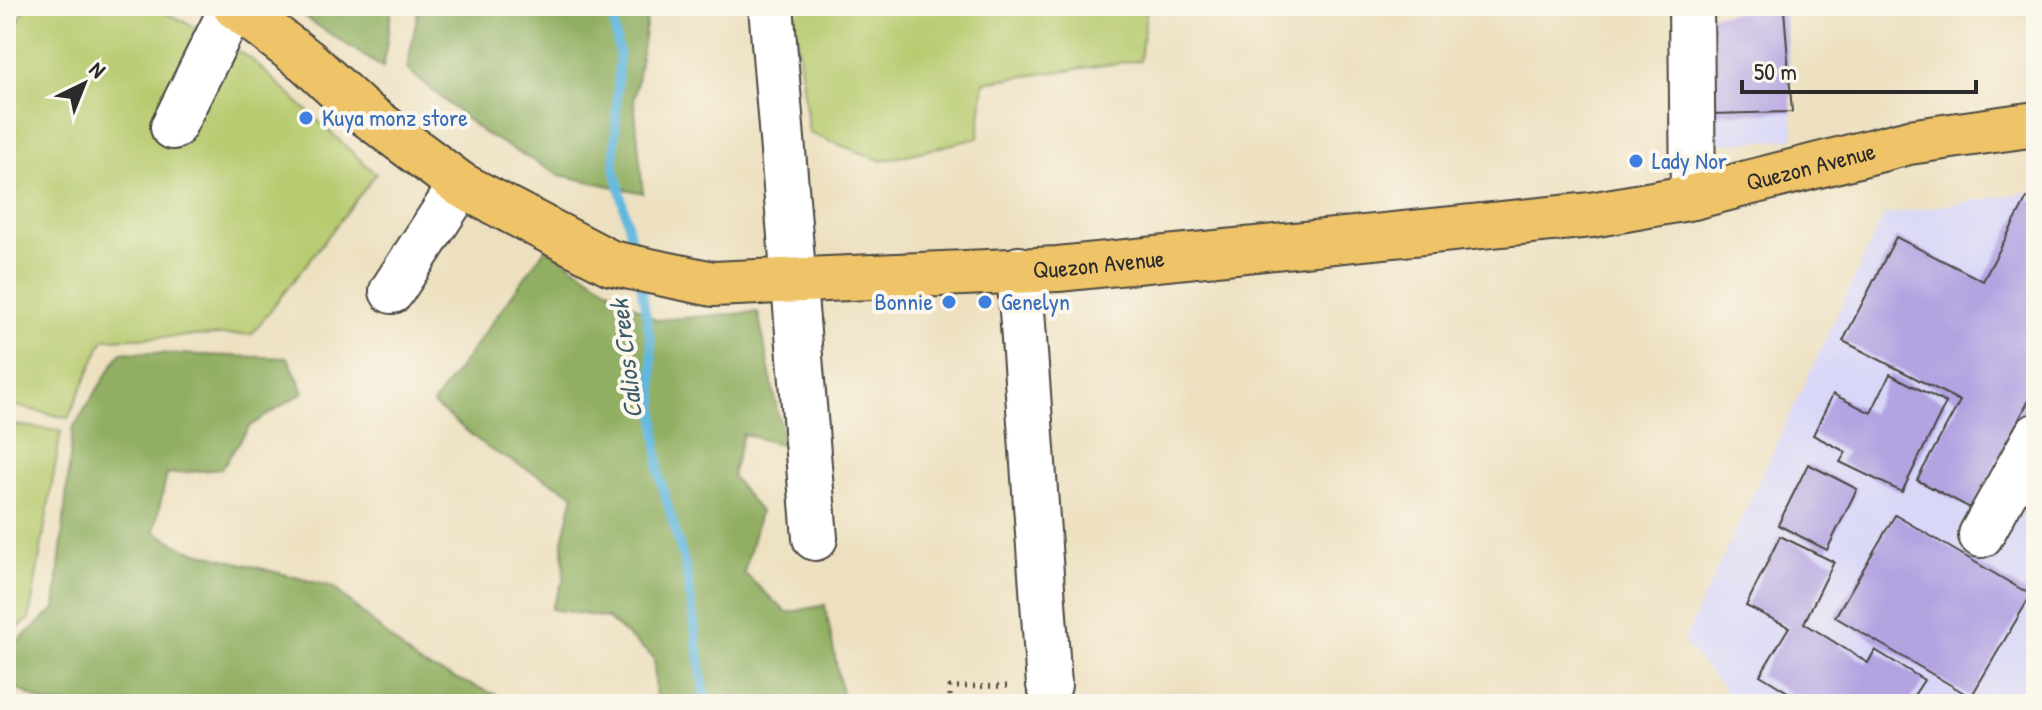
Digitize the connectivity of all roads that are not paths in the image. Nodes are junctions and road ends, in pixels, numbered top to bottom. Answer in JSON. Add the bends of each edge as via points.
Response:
{"nodes":[{"id":1,"x":234,"y":6,"type":"edge"},
{"id":2,"x":771,"y":6,"type":"edge"},
{"id":3,"x":1691,"y":6,"type":"edge"},
{"id":4,"x":2036,"y":124,"type":"edge"},
{"id":5,"x":173,"y":127,"type":"dead end"},
{"id":6,"x":461,"y":185,"type":"junction"},
{"id":7,"x":1693,"y":197,"type":"junction"},
{"id":8,"x":1019,"y":269,"type":"junction"},
{"id":9,"x":796,"y":281,"type":"junction"},
{"id":10,"x":392,"y":291,"type":"dead end"},
{"id":11,"x":2036,"y":436,"type":"edge"},
{"id":12,"x":1981,"y":535,"type":"dead end"},
{"id":13,"x":815,"y":538,"type":"dead end"},
{"id":14,"x":1049,"y":685,"type":"road end"}],
"edges":[{"from":1,"to":5,"type":"street"},
{"from":1,"to":6,"type":"main road","name":"Quezon Avenue"},
{"from":2,"to":9,"type":"street"},
{"from":3,"to":7,"type":"street"},
{"from":4,"to":7,"type":"main road","name":"Quezon Avenue","via":[[1909,142]]},
{"from":6,"to":9,"type":"main road","name":"Quezon Avenue","via":[[611,263],[713,284]]},
{"from":6,"to":10,"type":"street"},
{"from":7,"to":8,"type":"main road","name":"Quezon Avenue","via":[[1591,215]]},
{"from":8,"to":9,"type":"main road","name":"Quezon Avenue"},
{"from":8,"to":14,"type":"street"},
{"from":9,"to":13,"type":"street"},
{"from":11,"to":12,"type":"street"}]}
